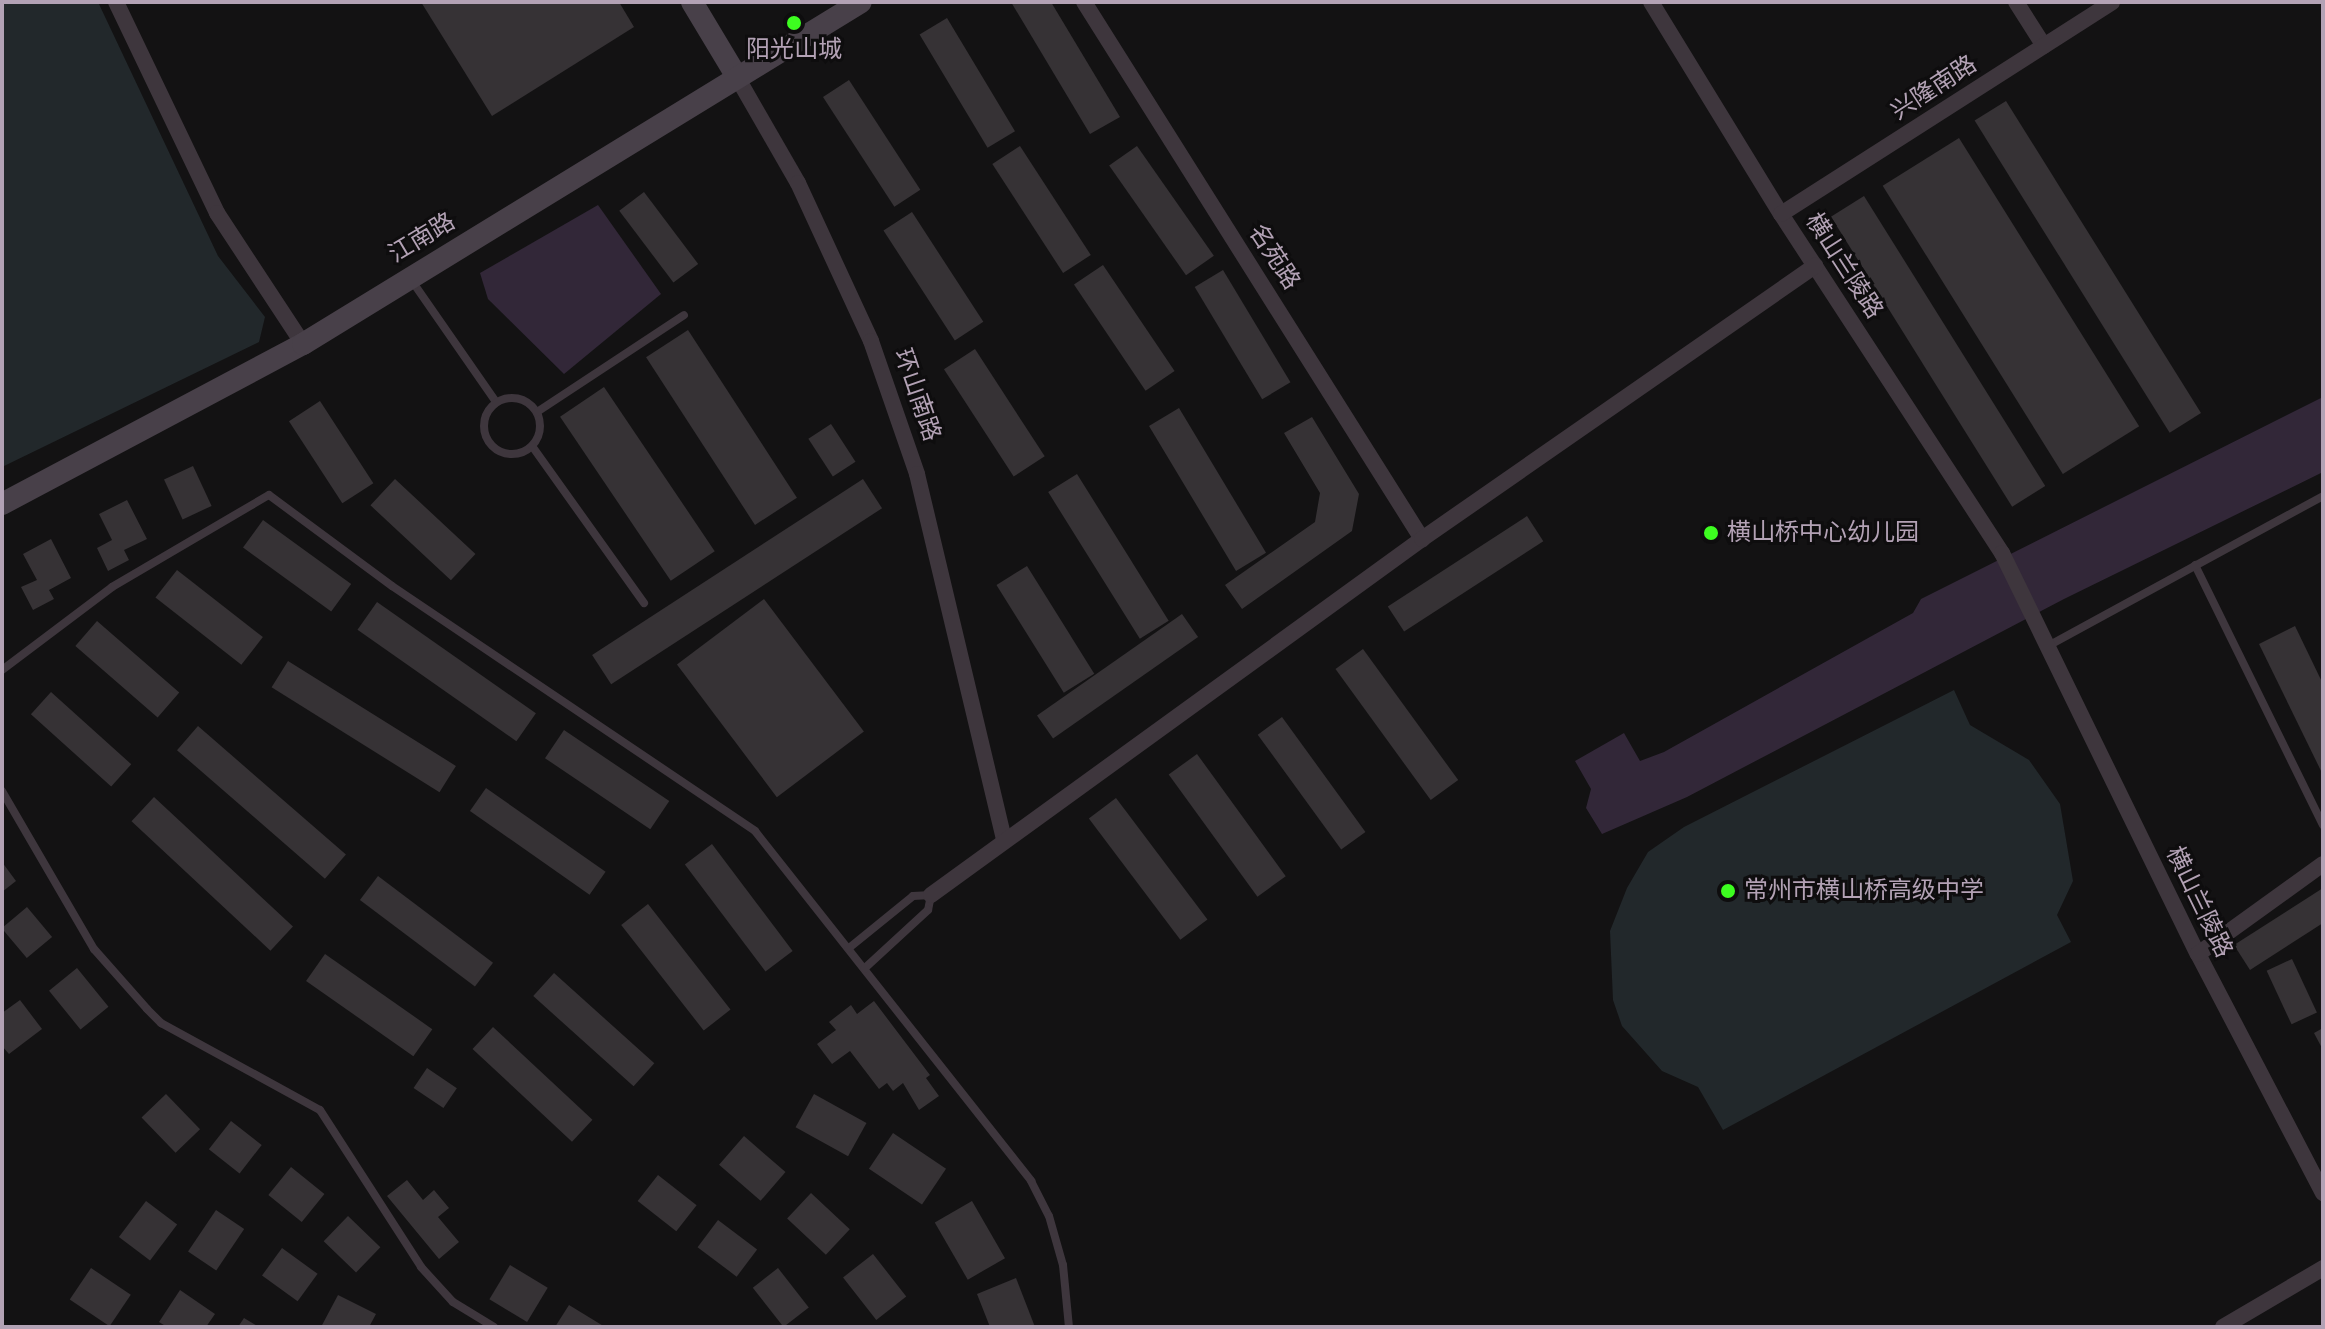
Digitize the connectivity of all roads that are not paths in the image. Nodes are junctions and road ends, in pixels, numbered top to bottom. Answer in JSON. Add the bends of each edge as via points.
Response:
{"nodes":[{"id":1,"x":116,"y":2,"type":"edge"},
{"id":2,"x":692,"y":2,"type":"edge"},
{"id":3,"x":861,"y":2,"type":"edge"},
{"id":4,"x":1084,"y":2,"type":"edge"},
{"id":5,"x":1651,"y":2,"type":"edge"},
{"id":6,"x":2016,"y":2,"type":"edge"},
{"id":7,"x":2112,"y":2,"type":"edge"},
{"id":8,"x":2044,"y":46,"type":"junction"},
{"id":9,"x":737,"y":77,"type":"junction"},
{"id":10,"x":1781,"y":214,"type":"junction"},
{"id":11,"x":1815,"y":266,"type":"junction"},
{"id":12,"x":408,"y":277,"type":"junction"},
{"id":13,"x":684,"y":315,"type":"dead end"},
{"id":14,"x":303,"y":344,"type":"junction"},
{"id":15,"x":496,"y":402,"type":"junction"},
{"id":16,"x":537,"y":412,"type":"junction"},
{"id":17,"x":532,"y":446,"type":"junction"},
{"id":18,"x":2323,"y":496,"type":"edge"},
{"id":19,"x":2,"y":504,"type":"edge"},
{"id":20,"x":1422,"y":539,"type":"junction"},
{"id":21,"x":2195,"y":565,"type":"junction"},
{"id":22,"x":644,"y":603,"type":"dead end"},
{"id":23,"x":2048,"y":646,"type":"junction"},
{"id":24,"x":2,"y":670,"type":"edge"},
{"id":25,"x":2,"y":791,"type":"edge"},
{"id":26,"x":2323,"y":825,"type":"edge"},
{"id":27,"x":1004,"y":839,"type":"junction"},
{"id":28,"x":2323,"y":864,"type":"edge"},
{"id":29,"x":931,"y":895,"type":"junction"},
{"id":30,"x":849,"y":948,"type":"junction"},
{"id":31,"x":2198,"y":954,"type":"junction"},
{"id":32,"x":865,"y":968,"type":"junction"},
{"id":33,"x":2323,"y":1193,"type":"edge"},
{"id":34,"x":2323,"y":1268,"type":"edge"},
{"id":35,"x":494,"y":1327,"type":"edge"},
{"id":36,"x":1069,"y":1327,"type":"edge"},
{"id":37,"x":2223,"y":1327,"type":"edge"}],
"edges":[{"from":1,"to":14,"type":"street","via":[[217,213]]},
{"from":2,"to":9,"type":"main road","name":"环山南路"},
{"from":3,"to":9,"type":"main road","name":"江南路"},
{"from":4,"to":20,"type":"street","name":"名苑路"},
{"from":5,"to":10,"type":"street","name":"横山兰陵路"},
{"from":6,"to":8,"type":"street"},
{"from":7,"to":8,"type":"street","name":"兴隆南路"},
{"from":8,"to":10,"type":"street","name":"兴隆南路"},
{"from":9,"to":12,"type":"main road","name":"江南路"},
{"from":9,"to":27,"type":"street","name":"环山南路","via":[[798,183],[881,371],[917,474]]},
{"from":10,"to":11,"type":"street","name":"横山兰陵路"},
{"from":11,"to":20,"type":"street"},
{"from":11,"to":23,"type":"street","name":"横山兰陵路","via":[[2002,553]]},
{"from":12,"to":14,"type":"main road","name":"江南路"},
{"from":12,"to":15,"type":"lane"},
{"from":13,"to":16,"type":"lane"},
{"from":14,"to":19,"type":"main road","name":"江南路"},
{"from":15,"to":16,"type":"lane","via":[[514,397]]},
{"from":15,"to":17,"type":"lane","via":[[484,430],[494,448],[513,454]]},
{"from":16,"to":17,"type":"lane","via":[[540,430]]},
{"from":17,"to":22,"type":"lane"},
{"from":18,"to":21,"type":"lane"},
{"from":20,"to":27,"type":"street"},
{"from":21,"to":23,"type":"lane"},
{"from":21,"to":26,"type":"lane"},
{"from":23,"to":31,"type":"street","name":"横山兰陵路"},
{"from":24,"to":30,"type":"lane","via":[[112,587],[269,495],[392,586],[755,831]]},
{"from":25,"to":35,"type":"lane","via":[[94,949],[147,1009],[161,1023],[320,1110],[421,1267],[453,1302]]},
{"from":27,"to":29,"type":"street"},
{"from":28,"to":31,"type":"street"},
{"from":29,"to":30,"type":"lane","via":[[913,896]]},
{"from":29,"to":32,"type":"lane","via":[[928,910]]},
{"from":30,"to":32,"type":"lane"},
{"from":31,"to":33,"type":"street","name":"横山兰陵路"},
{"from":32,"to":36,"type":"lane","via":[[1031,1181],[1049,1216],[1063,1265]]},
{"from":34,"to":37,"type":"street"}]}
